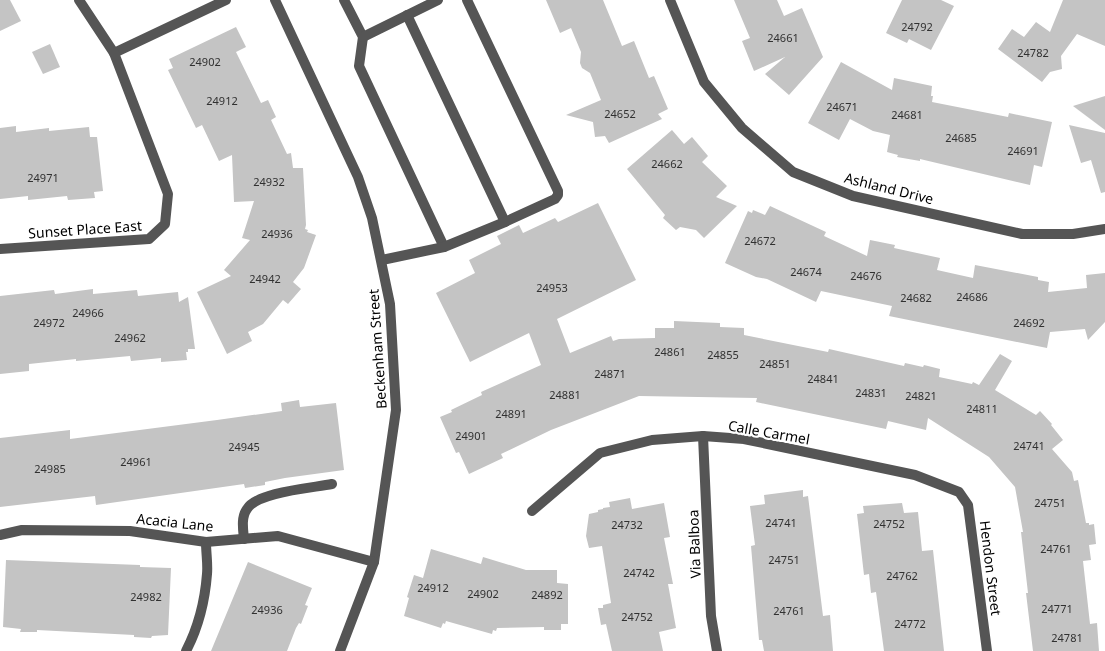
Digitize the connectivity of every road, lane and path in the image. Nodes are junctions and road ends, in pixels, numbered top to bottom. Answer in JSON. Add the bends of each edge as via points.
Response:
{"nodes":[{"id":1,"x":79,"y":0,"type":"edge"},
{"id":2,"x":226,"y":0,"type":"edge"},
{"id":3,"x":275,"y":0,"type":"edge"},
{"id":4,"x":344,"y":0,"type":"edge"},
{"id":5,"x":438,"y":0,"type":"edge"},
{"id":6,"x":467,"y":0,"type":"edge"},
{"id":7,"x":670,"y":0,"type":"edge"},
{"id":8,"x":407,"y":15,"type":"junction"},
{"id":9,"x":363,"y":36,"type":"junction"},
{"id":10,"x":114,"y":53,"type":"junction"},
{"id":11,"x":505,"y":222,"type":"junction"},
{"id":12,"x":1105,"y":229,"type":"edge"},
{"id":13,"x":444,"y":247,"type":"junction"},
{"id":14,"x":0,"y":249,"type":"edge"},
{"id":15,"x":382,"y":260,"type":"junction"},
{"id":16,"x":703,"y":436,"type":"junction"},
{"id":17,"x":332,"y":484,"type":"dead end"},
{"id":18,"x":959,"y":492,"type":"joint"},
{"id":19,"x":532,"y":511,"type":"dead end"},
{"id":20,"x":0,"y":535,"type":"edge"},
{"id":21,"x":244,"y":539,"type":"junction"},
{"id":22,"x":206,"y":542,"type":"junction"},
{"id":23,"x":374,"y":562,"type":"junction"},
{"id":24,"x":186,"y":651,"type":"edge"},
{"id":25,"x":340,"y":651,"type":"edge"},
{"id":26,"x":717,"y":651,"type":"edge"},
{"id":27,"x":987,"y":651,"type":"edge"}],
"edges":[{"from":1,"to":10,"type":"street","name":"Sunset Place East"},
{"from":2,"to":10,"type":"street"},
{"from":3,"to":15,"type":"street","name":"Beckenham Street","via":[[358,177]]},
{"from":4,"to":9,"type":"street"},
{"from":5,"to":8,"type":"street"},
{"from":6,"to":11,"type":"street","via":[[558,191],[555,199]]},
{"from":7,"to":12,"type":"street","name":"Ashland Drive","via":[[704,82],[742,128],[793,172],[853,196],[1022,234],[1072,234]]},
{"from":8,"to":9,"type":"street"},
{"from":8,"to":11,"type":"street"},
{"from":9,"to":13,"type":"street","via":[[359,66]]},
{"from":10,"to":14,"type":"street","name":"Sunset Place East","via":[[168,194],[165,224],[149,239]]},
{"from":11,"to":13,"type":"street"},
{"from":13,"to":15,"type":"street"},
{"from":15,"to":23,"type":"street","name":"Beckenham Street","via":[[390,304],[396,410]]},
{"from":16,"to":18,"type":"street","name":"Calle Carmel","via":[[744,439],[906,473]]},
{"from":16,"to":19,"type":"street","name":"Calle Carmel","via":[[652,440],[600,453]]},
{"from":16,"to":26,"type":"street","name":"Via Balboa","via":[[711,616]]},
{"from":17,"to":21,"type":"street","via":[[266,496],[252,502],[243,518]]},
{"from":18,"to":27,"type":"street","name":"Hendon Street","via":[[969,508]]},
{"from":20,"to":22,"type":"street","name":"Acacia Lane","via":[[22,530],[130,531]]},
{"from":21,"to":22,"type":"street","name":"Acacia Lane"},
{"from":21,"to":23,"type":"street","name":"Acacia Lane","via":[[278,536]]},
{"from":22,"to":24,"type":"street","via":[[204,598]]},
{"from":23,"to":25,"type":"street","name":"Beckenham Street"}]}
